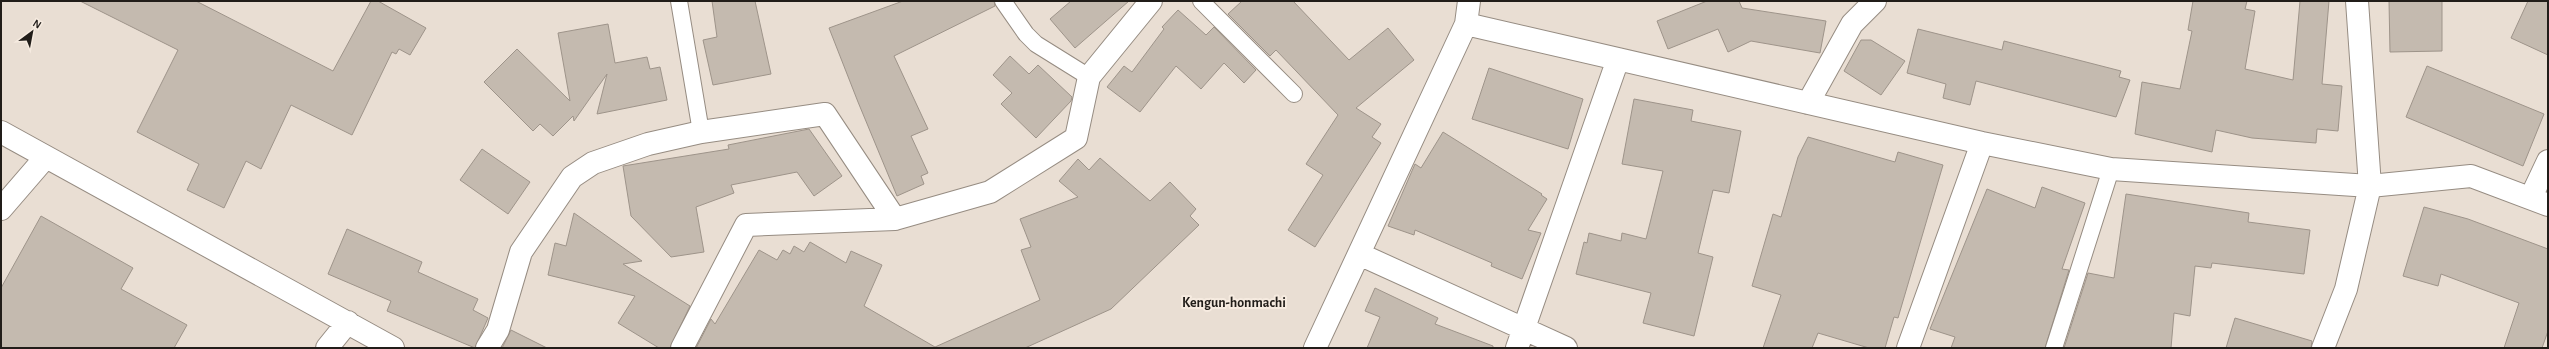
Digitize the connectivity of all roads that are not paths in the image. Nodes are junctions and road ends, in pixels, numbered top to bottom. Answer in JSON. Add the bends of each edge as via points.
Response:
{"nodes":[{"id":1,"x":679,"y":1,"type":"edge"},
{"id":2,"x":1003,"y":1,"type":"edge"},
{"id":3,"x":1151,"y":1,"type":"edge"},
{"id":4,"x":1201,"y":1,"type":"edge"},
{"id":5,"x":1469,"y":1,"type":"edge"},
{"id":6,"x":1875,"y":1,"type":"edge"},
{"id":7,"x":2357,"y":1,"type":"edge"},
{"id":8,"x":1466,"y":24,"type":"junction"},
{"id":9,"x":1618,"y":59,"type":"junction"},
{"id":10,"x":1089,"y":77,"type":"junction"},
{"id":11,"x":1294,"y":94,"type":"dead end"},
{"id":12,"x":1808,"y":103,"type":"junction"},
{"id":13,"x":1,"y":132,"type":"edge"},
{"id":14,"x":701,"y":132,"type":"junction"},
{"id":15,"x":1982,"y":143,"type":"junction"},
{"id":16,"x":45,"y":158,"type":"junction"},
{"id":17,"x":2548,"y":161,"type":"edge"},
{"id":18,"x":2111,"y":169,"type":"junction"},
{"id":19,"x":2370,"y":186,"type":"junction"},
{"id":20,"x":2540,"y":201,"type":"edge"},
{"id":21,"x":1,"y":209,"type":"edge"},
{"id":22,"x":895,"y":219,"type":"junction"},
{"id":23,"x":1359,"y":254,"type":"junction"},
{"id":24,"x":348,"y":322,"type":"junction"},
{"id":25,"x":1521,"y":339,"type":"edge"},
{"id":26,"x":327,"y":348,"type":"edge"},
{"id":27,"x":393,"y":348,"type":"edge"},
{"id":28,"x":487,"y":348,"type":"edge"},
{"id":29,"x":682,"y":348,"type":"edge"},
{"id":30,"x":1315,"y":348,"type":"edge"},
{"id":31,"x":1566,"y":348,"type":"edge"},
{"id":32,"x":1908,"y":348,"type":"edge"},
{"id":33,"x":2054,"y":348,"type":"edge"},
{"id":34,"x":2323,"y":348,"type":"edge"}],
"edges":[{"from":1,"to":14,"type":"lane"},
{"from":2,"to":10,"type":"lane","via":[[1036,44]]},
{"from":3,"to":10,"type":"street"},
{"from":4,"to":11,"type":"lane"},
{"from":5,"to":8,"type":"street"},
{"from":6,"to":12,"type":"street","via":[[1852,24]]},
{"from":7,"to":19,"type":"street"},
{"from":8,"to":9,"type":"street"},
{"from":8,"to":23,"type":"street"},
{"from":9,"to":12,"type":"street"},
{"from":9,"to":25,"type":"street"},
{"from":10,"to":22,"type":"street","via":[[1076,138],[990,192]]},
{"from":12,"to":15,"type":"street"},
{"from":13,"to":16,"type":"street"},
{"from":14,"to":22,"type":"street","via":[[825,114]]},
{"from":14,"to":28,"type":"street","via":[[624,152],[593,163],[572,177],[521,252],[498,330]]},
{"from":15,"to":18,"type":"street"},
{"from":15,"to":32,"type":"street"},
{"from":16,"to":21,"type":"street"},
{"from":16,"to":24,"type":"street"},
{"from":17,"to":20,"type":"street"},
{"from":18,"to":19,"type":"street"},
{"from":18,"to":33,"type":"lane"},
{"from":19,"to":20,"type":"street","via":[[2471,176]]},
{"from":19,"to":34,"type":"street","via":[[2346,289]]},
{"from":22,"to":29,"type":"street","via":[[746,225]]},
{"from":23,"to":25,"type":"street"},
{"from":23,"to":30,"type":"street"},
{"from":24,"to":26,"type":"street"},
{"from":24,"to":27,"type":"street"},
{"from":25,"to":31,"type":"street"}]}
